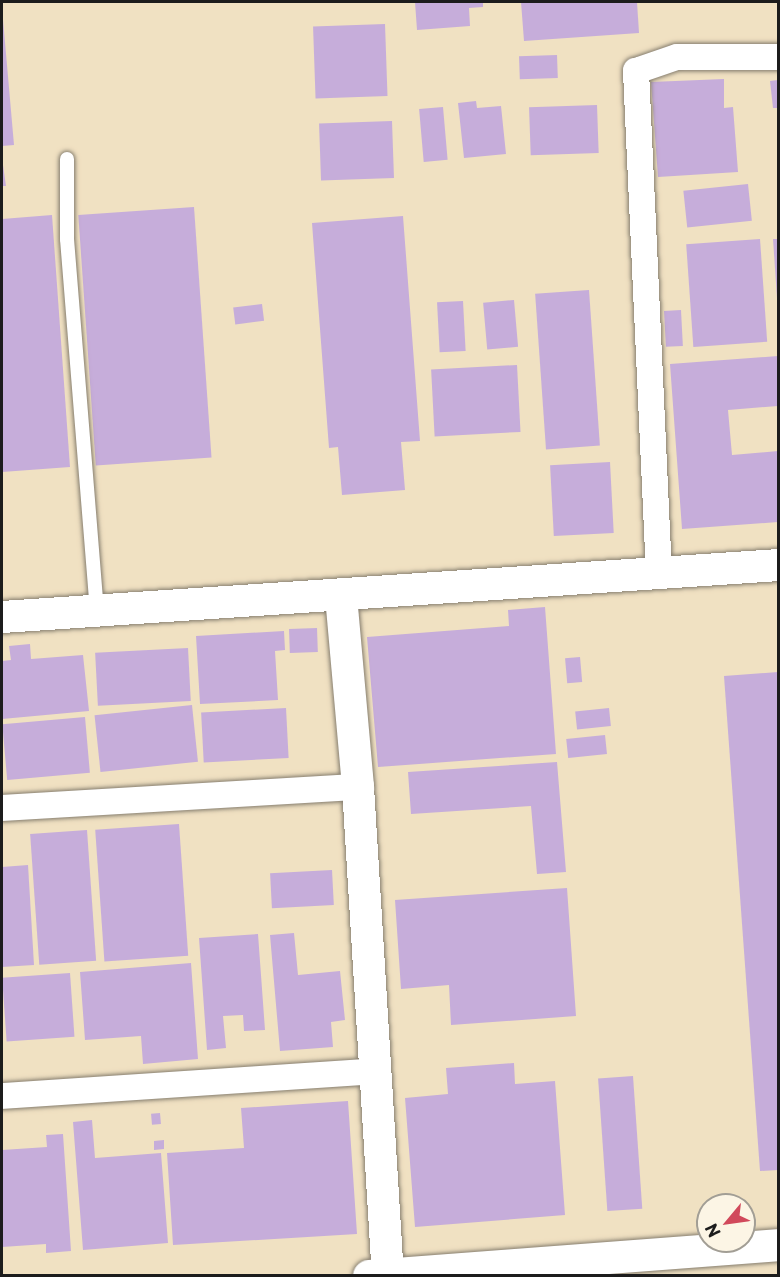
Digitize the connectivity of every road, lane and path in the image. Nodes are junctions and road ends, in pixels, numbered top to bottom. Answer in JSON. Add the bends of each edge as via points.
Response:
{"nodes":[{"id":1,"x":778,"y":57,"type":"edge"},
{"id":2,"x":68,"y":159,"type":"dead end"},
{"id":3,"x":778,"y":565,"type":"edge"},
{"id":4,"x":659,"y":574,"type":"junction"},
{"id":5,"x":341,"y":596,"type":"junction"},
{"id":6,"x":98,"y":611,"type":"junction"},
{"id":7,"x":2,"y":617,"type":"edge"},
{"id":8,"x":358,"y":787,"type":"junction"},
{"id":9,"x":2,"y":808,"type":"edge"},
{"id":10,"x":375,"y":1071,"type":"junction"},
{"id":11,"x":2,"y":1096,"type":"edge"},
{"id":12,"x":778,"y":1245,"type":"edge"},
{"id":13,"x":382,"y":1275,"type":"edge"}],
"edges":[{"from":1,"to":4,"type":"street","via":[[677,57],[636,71]]},
{"from":2,"to":6,"type":"lane","via":[[67,238]]},
{"from":3,"to":4,"type":"street"},
{"from":4,"to":5,"type":"street"},
{"from":5,"to":6,"type":"street"},
{"from":5,"to":8,"type":"street"},
{"from":6,"to":7,"type":"street"},
{"from":8,"to":9,"type":"street"},
{"from":8,"to":10,"type":"street"},
{"from":10,"to":11,"type":"street"},
{"from":10,"to":13,"type":"street"},
{"from":12,"to":13,"type":"street"}]}
